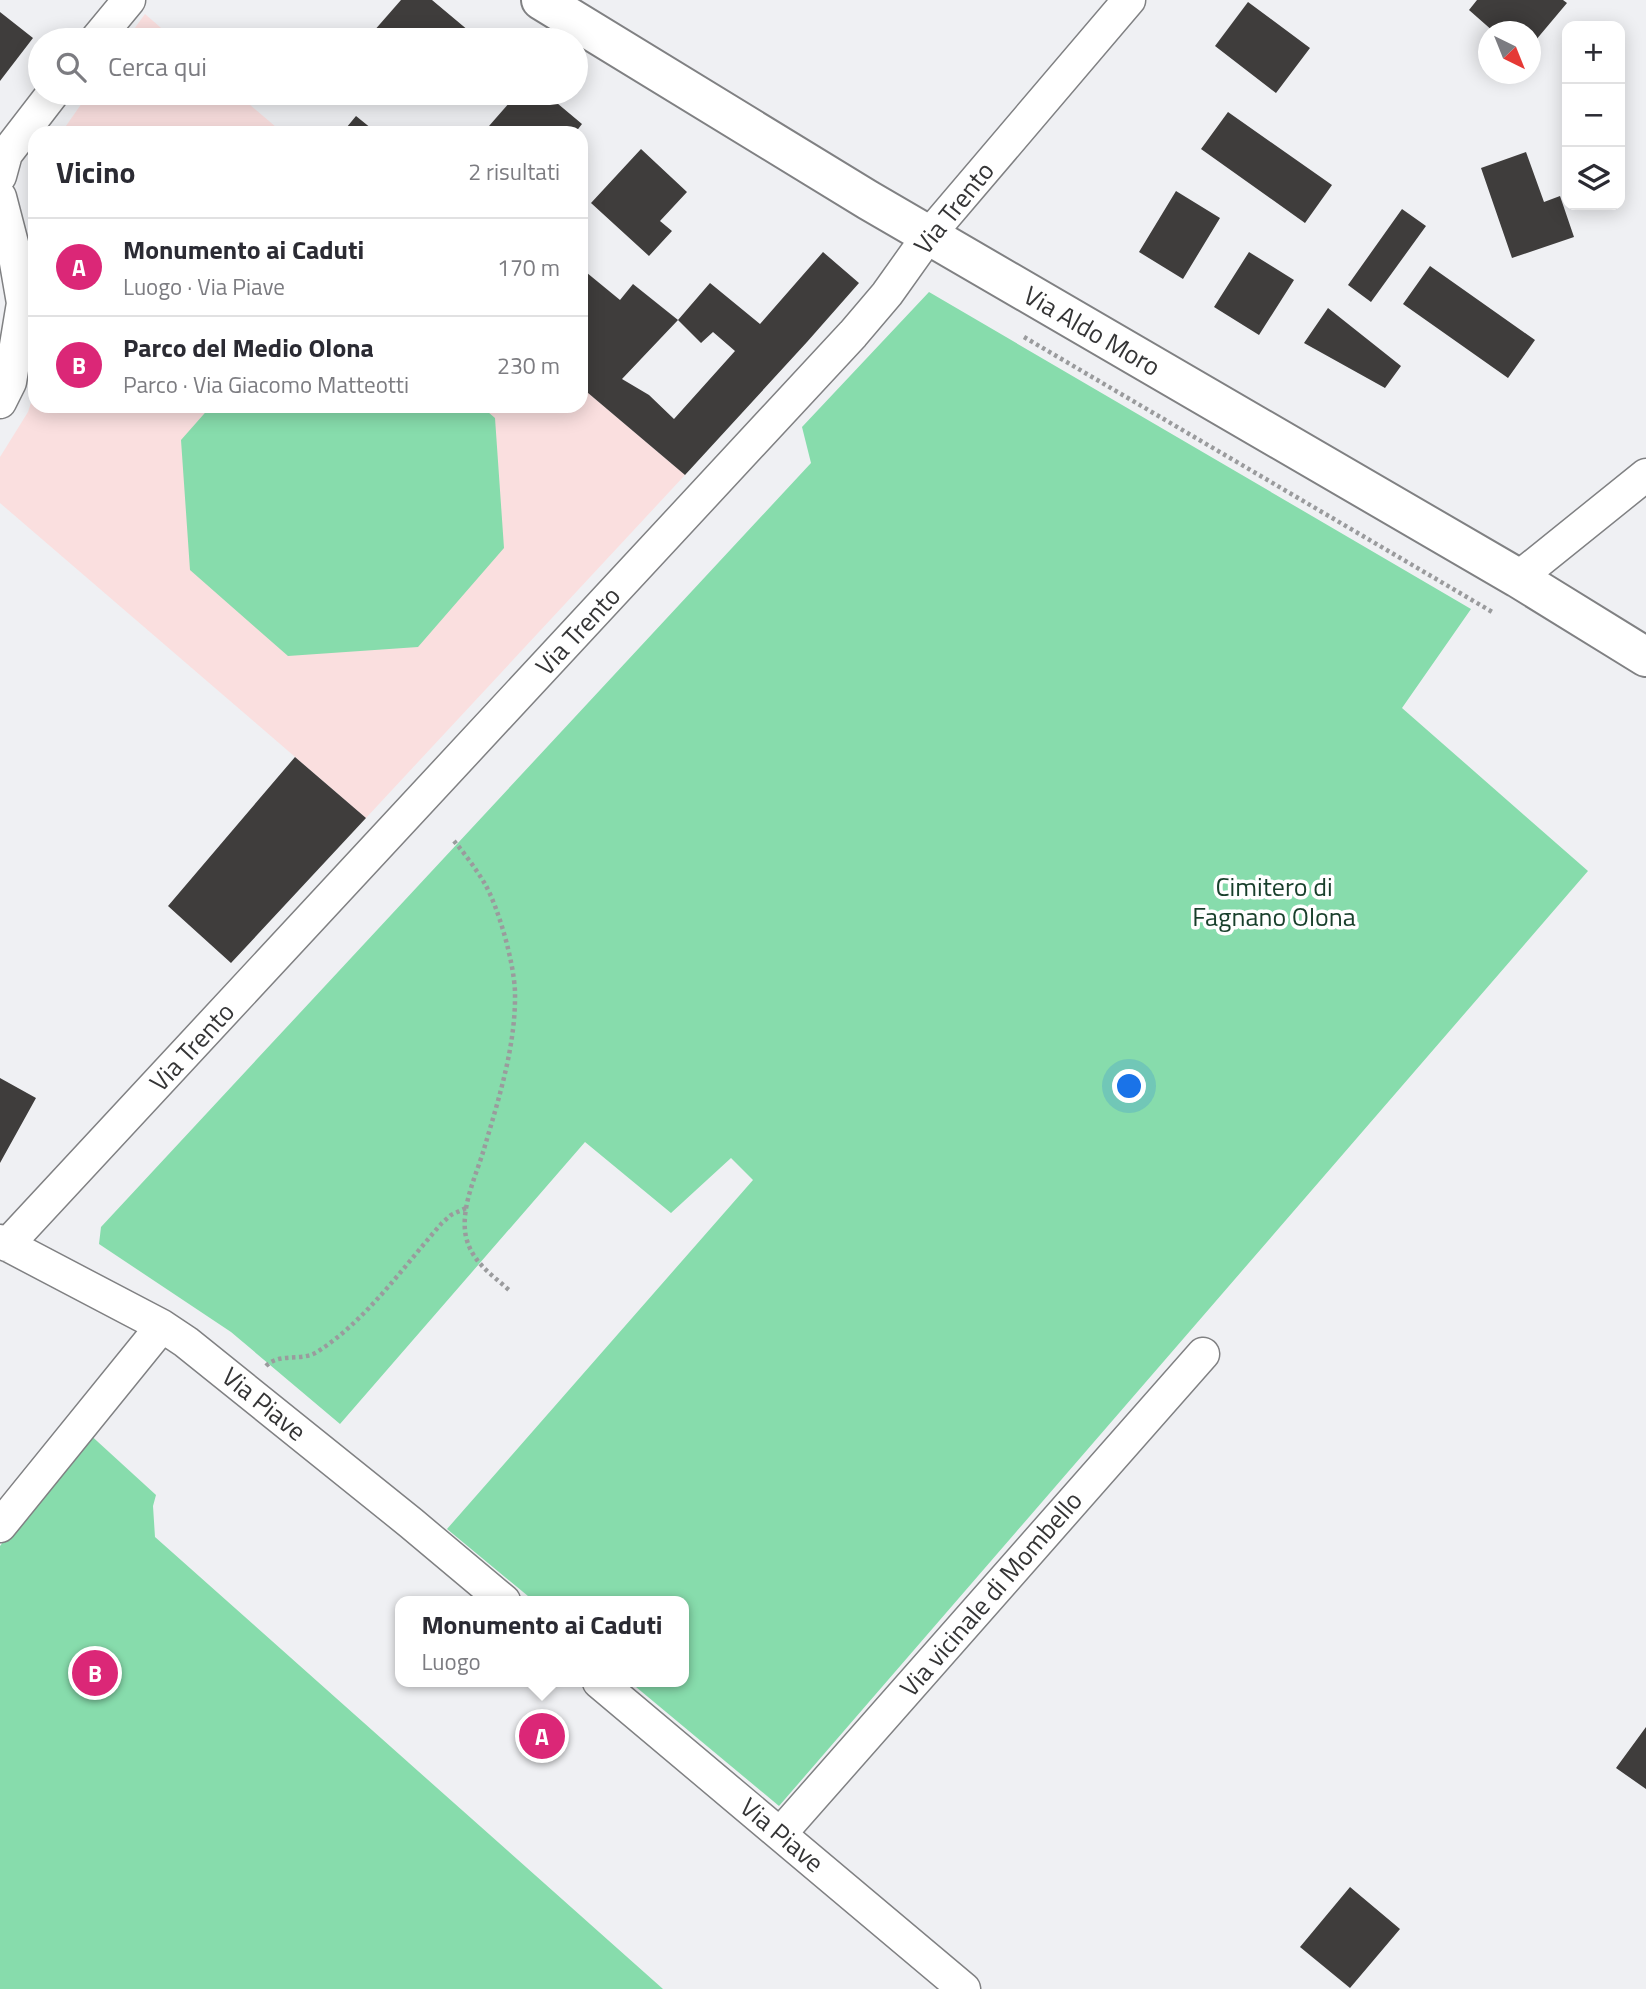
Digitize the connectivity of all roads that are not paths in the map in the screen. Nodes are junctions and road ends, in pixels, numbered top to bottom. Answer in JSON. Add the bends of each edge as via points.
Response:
{"nodes":[{"id":1,"x":129,"y":0,"type":"edge"},
{"id":2,"x":541,"y":0,"type":"edge"},
{"id":3,"x":1129,"y":0,"type":"edge"},
{"id":4,"x":106,"y":28,"type":"edge"},
{"id":5,"x":587,"y":28,"type":"edge"},
{"id":6,"x":588,"y":28,"type":"edge"},
{"id":7,"x":44,"y":105,"type":"edge"},
{"id":8,"x":0,"y":176,"type":"edge"},
{"id":9,"x":0,"y":197,"type":"edge"},
{"id":10,"x":929,"y":235,"type":"junction"},
{"id":11,"x":0,"y":402,"type":"edge"},
{"id":12,"x":1646,"y":475,"type":"edge"},
{"id":13,"x":1517,"y":578,"type":"junction"},
{"id":14,"x":1646,"y":657,"type":"edge"},
{"id":15,"x":4,"y":1243,"type":"edge"},
{"id":16,"x":162,"y":1326,"type":"junction"},
{"id":17,"x":1203,"y":1354,"type":"dead end"},
{"id":18,"x":0,"y":1525,"type":"edge"},
{"id":19,"x":498,"y":1596,"type":"edge"},
{"id":20,"x":606,"y":1687,"type":"edge"},
{"id":21,"x":780,"y":1834,"type":"junction"},
{"id":22,"x":964,"y":1989,"type":"edge"}],
"edges":[{"from":1,"to":4,"type":"street"},
{"from":2,"to":5,"type":"main road","name":"Via Aldo Moro"},
{"from":3,"to":10,"type":"street","name":"Via Trento"},
{"from":6,"to":10,"type":"main road","name":"Via Aldo Moro"},
{"from":7,"to":8,"type":"street","via":[[6,154]]},
{"from":9,"to":11,"type":"street","via":[[23,303],[10,382]]},
{"from":10,"to":13,"type":"main road","name":"Via Aldo Moro"},
{"from":10,"to":15,"type":"street","name":"Via Trento","via":[[844,345]]},
{"from":12,"to":13,"type":"street"},
{"from":13,"to":14,"type":"main road","name":"Via Aldo Moro"},
{"from":15,"to":16,"type":"street","name":"Via Piave"},
{"from":16,"to":18,"type":"street"},
{"from":16,"to":19,"type":"street","name":"Via Piave","via":[[215,1363]]},
{"from":17,"to":21,"type":"street","name":"Via vicinale di Mombello"},
{"from":20,"to":21,"type":"street","name":"Via Piave"},
{"from":21,"to":22,"type":"street","name":"Via Piave"}]}
